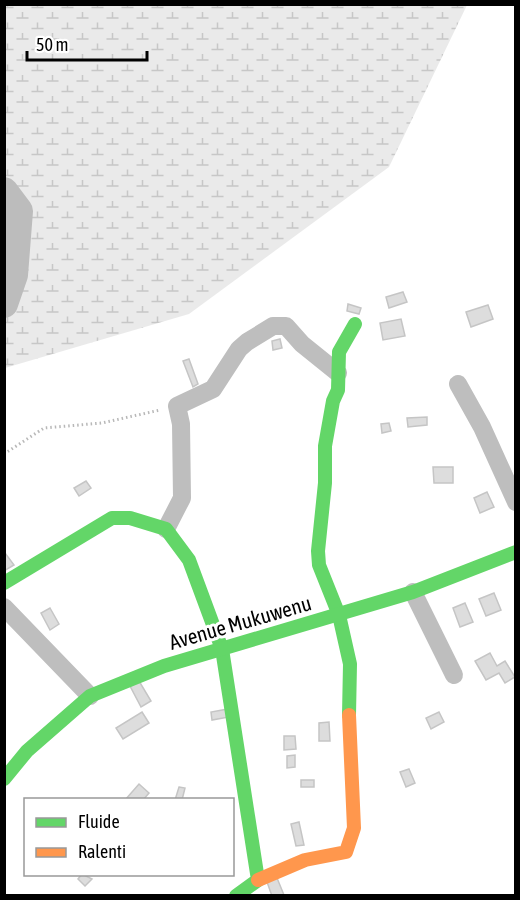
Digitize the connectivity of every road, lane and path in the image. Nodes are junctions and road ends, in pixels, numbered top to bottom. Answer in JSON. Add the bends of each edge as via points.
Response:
{"nodes":[{"id":1,"x":355,"y":324,"type":"dead end"},
{"id":2,"x":338,"y":373,"type":"junction"},
{"id":3,"x":458,"y":384,"type":"dead end"},
{"id":4,"x":177,"y":406,"type":"junction"},
{"id":5,"x":4,"y":454,"type":"edge"},
{"id":6,"x":516,"y":502,"type":"edge"},
{"id":7,"x":166,"y":529,"type":"junction"},
{"id":8,"x":516,"y":552,"type":"edge"},
{"id":9,"x":4,"y":583,"type":"edge"},
{"id":10,"x":413,"y":592,"type":"junction"},
{"id":11,"x":4,"y":607,"type":"edge"},
{"id":12,"x":339,"y":615,"type":"junction"},
{"id":13,"x":222,"y":649,"type":"junction"},
{"id":14,"x":454,"y":675,"type":"dead end"},
{"id":15,"x":90,"y":696,"type":"junction"},
{"id":16,"x":4,"y":779,"type":"edge"},
{"id":17,"x":258,"y":880,"type":"junction"},
{"id":18,"x":236,"y":896,"type":"edge"}],
"edges":[{"from":1,"to":2,"type":"street","via":[[340,347]]},
{"from":2,"to":4,"type":"street","via":[[286,326],[279,325],[238,349],[213,388]]},
{"from":2,"to":12,"type":"street","via":[[325,446],[318,551],[319,565]]},
{"from":3,"to":6,"type":"street"},
{"from":4,"to":5,"type":"path","via":[[102,423],[44,428]]},
{"from":4,"to":7,"type":"street","via":[[181,424],[182,498]]},
{"from":7,"to":9,"type":"street","via":[[130,518],[112,518]]},
{"from":7,"to":13,"type":"street","via":[[189,560]]},
{"from":8,"to":10,"type":"street","name":"Avenue Mukuwenu"},
{"from":10,"to":12,"type":"street","name":"Avenue Mukuwenu"},
{"from":10,"to":14,"type":"street"},
{"from":11,"to":15,"type":"street"},
{"from":12,"to":13,"type":"street","name":"Avenue Mukuwenu"},
{"from":12,"to":17,"type":"street","via":[[350,664],[352,841],[340,855],[305,860]]},
{"from":13,"to":15,"type":"street","name":"Avenue Mukuwenu","via":[[164,666]]},
{"from":13,"to":17,"type":"street"},
{"from":15,"to":16,"type":"street","name":"Avenue Mukuwenu","via":[[27,751]]},
{"from":17,"to":18,"type":"street"}]}
